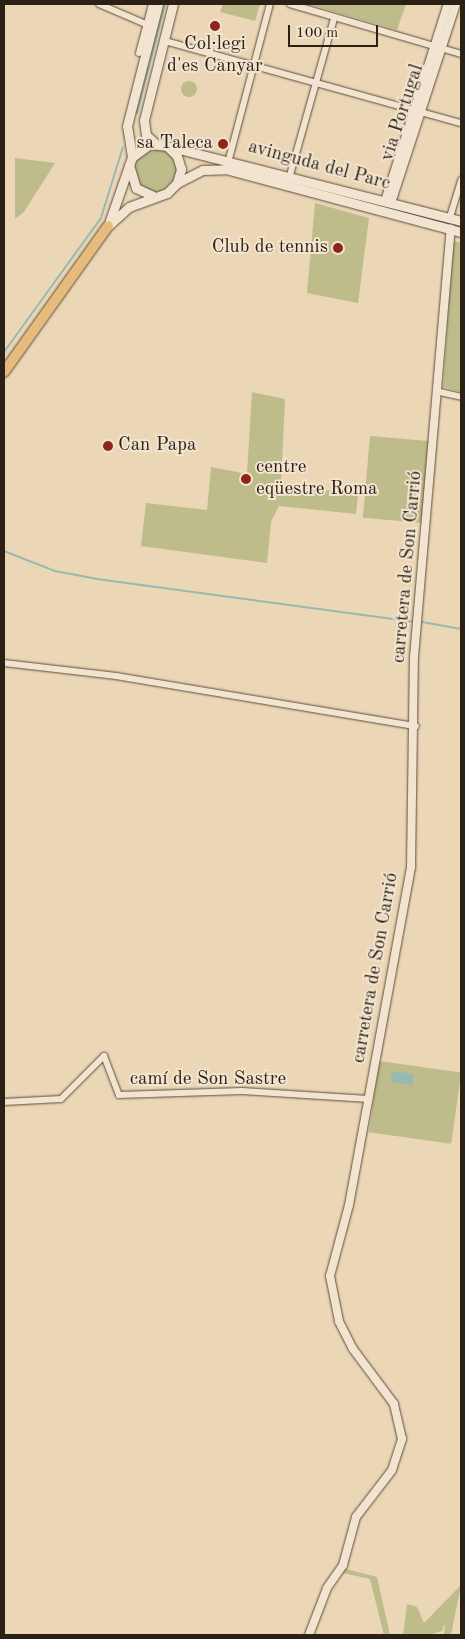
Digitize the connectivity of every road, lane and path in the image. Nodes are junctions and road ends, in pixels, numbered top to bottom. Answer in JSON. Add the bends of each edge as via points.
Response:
{"nodes":[{"id":1,"x":99,"y":4,"type":"edge"},
{"id":2,"x":152,"y":4,"type":"edge"},
{"id":3,"x":158,"y":4,"type":"edge"},
{"id":4,"x":173,"y":4,"type":"edge"},
{"id":5,"x":270,"y":4,"type":"edge"},
{"id":6,"x":290,"y":4,"type":"edge"},
{"id":7,"x":448,"y":4,"type":"edge"},
{"id":8,"x":456,"y":4,"type":"edge"},
{"id":9,"x":334,"y":18,"type":"junction"},
{"id":10,"x":150,"y":26,"type":"junction"},
{"id":11,"x":165,"y":41,"type":"junction"},
{"id":12,"x":438,"y":47,"type":"junction"},
{"id":13,"x":139,"y":53,"type":"dead end"},
{"id":14,"x":461,"y":54,"type":"edge"},
{"id":15,"x":254,"y":66,"type":"junction"},
{"id":16,"x":316,"y":83,"type":"junction"},
{"id":17,"x":417,"y":111,"type":"junction"},
{"id":18,"x":461,"y":123,"type":"edge"},
{"id":19,"x":155,"y":143,"type":"junction"},
{"id":20,"x":167,"y":146,"type":"junction"},
{"id":21,"x":229,"y":159,"type":"junction"},
{"id":22,"x":130,"y":161,"type":"junction"},
{"id":23,"x":290,"y":175,"type":"junction"},
{"id":24,"x":461,"y":180,"type":"edge"},
{"id":25,"x":177,"y":183,"type":"junction"},
{"id":26,"x":153,"y":196,"type":"junction"},
{"id":27,"x":388,"y":202,"type":"junction"},
{"id":28,"x":450,"y":217,"type":"junction"},
{"id":29,"x":461,"y":221,"type":"edge"},
{"id":30,"x":108,"y":226,"type":"junction"},
{"id":31,"x":451,"y":229,"type":"junction"},
{"id":32,"x":461,"y":232,"type":"edge"},
{"id":33,"x":4,"y":372,"type":"edge"},
{"id":34,"x":440,"y":392,"type":"junction"},
{"id":35,"x":461,"y":397,"type":"edge"},
{"id":36,"x":4,"y":663,"type":"edge"},
{"id":37,"x":416,"y":726,"type":"junction"},
{"id":38,"x":369,"y":1099,"type":"junction"},
{"id":39,"x":4,"y":1102,"type":"edge"},
{"id":40,"x":309,"y":1635,"type":"edge"}],
"edges":[{"from":1,"to":10,"type":"street"},
{"from":2,"to":10,"type":"street"},
{"from":3,"to":10,"type":"main road"},
{"from":4,"to":11,"type":"main road"},
{"from":5,"to":15,"type":"street"},
{"from":6,"to":9,"type":"street"},
{"from":7,"to":12,"type":"street","name":"via Portugal"},
{"from":8,"to":12,"type":"street","name":"via Portugal"},
{"from":9,"to":12,"type":"street"},
{"from":9,"to":16,"type":"street"},
{"from":10,"to":13,"type":"street"},
{"from":10,"to":22,"type":"main road","via":[[127,126]]},
{"from":11,"to":15,"type":"street"},
{"from":11,"to":19,"type":"main road","via":[[144,120],[146,135]]},
{"from":12,"to":14,"type":"street"},
{"from":12,"to":17,"type":"street","name":"via Portugal"},
{"from":15,"to":16,"type":"street"},
{"from":15,"to":21,"type":"street"},
{"from":16,"to":17,"type":"street"},
{"from":16,"to":23,"type":"street"},
{"from":17,"to":18,"type":"street"},
{"from":17,"to":27,"type":"street","name":"via Portugal"},
{"from":19,"to":20,"type":"main road"},
{"from":19,"to":22,"type":"main road","via":[[139,148]]},
{"from":20,"to":21,"type":"main road","name":"avinguda del Parc"},
{"from":20,"to":25,"type":"main road","via":[[179,160]]},
{"from":21,"to":23,"type":"main road","name":"avinguda del Parc"},
{"from":22,"to":26,"type":"main road","via":[[136,188]]},
{"from":22,"to":30,"type":"main road"},
{"from":23,"to":27,"type":"main road","name":"avinguda del Parc"},
{"from":24,"to":28,"type":"street"},
{"from":25,"to":26,"type":"main road","via":[[167,193]]},
{"from":25,"to":31,"type":"main road","name":"avinguda del Parc","via":[[203,170],[226,169]]},
{"from":26,"to":30,"type":"main road","via":[[129,207]]},
{"from":27,"to":28,"type":"main road","name":"avinguda del Parc"},
{"from":28,"to":29,"type":"main road","name":"avinguda del Parc"},
{"from":30,"to":33,"type":"main road"},
{"from":31,"to":32,"type":"main road","name":"avinguda del Parc"},
{"from":31,"to":34,"type":"street","name":"carretera de Son Carrió"},
{"from":34,"to":35,"type":"street"},
{"from":34,"to":37,"type":"street","name":"carretera de Son Carrió","via":[[414,657]]},
{"from":36,"to":37,"type":"street","via":[[116,676]]},
{"from":37,"to":38,"type":"street","name":"carretera de Son Carrió","via":[[412,867]]},
{"from":38,"to":39,"type":"street","name":"camí de Son Sastre","via":[[242,1091],[119,1095],[104,1056],[61,1099]]},
{"from":38,"to":40,"type":"street","name":"carretera de Son Carrió","via":[[330,1286],[339,1321],[353,1349],[394,1404],[402,1425],[400,1453],[356,1517],[343,1565],[327,1588]]}]}
